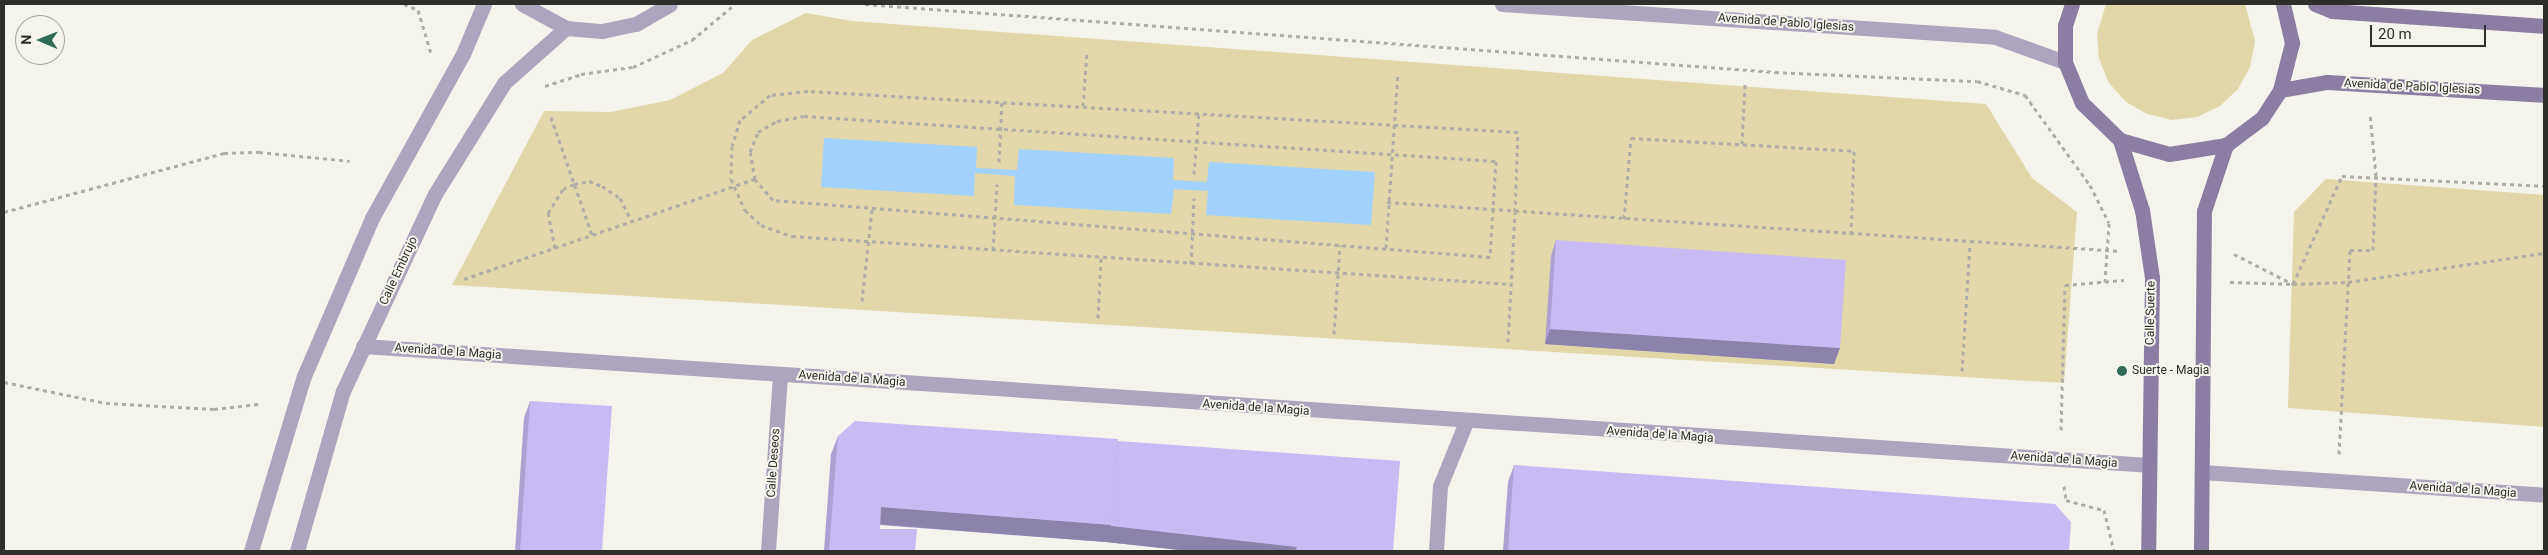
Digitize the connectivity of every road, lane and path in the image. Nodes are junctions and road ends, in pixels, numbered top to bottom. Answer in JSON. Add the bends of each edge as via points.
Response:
{"nodes":[{"id":1,"x":484,"y":4,"type":"edge"},
{"id":2,"x":522,"y":4,"type":"edge"},
{"id":3,"x":670,"y":4,"type":"edge"},
{"id":4,"x":865,"y":4,"type":"edge"},
{"id":5,"x":1502,"y":4,"type":"edge"},
{"id":6,"x":2072,"y":4,"type":"edge"},
{"id":7,"x":2283,"y":4,"type":"edge"},
{"id":8,"x":2315,"y":4,"type":"edge"},
{"id":9,"x":2544,"y":26,"type":"edge"},
{"id":10,"x":566,"y":28,"type":"junction"},
{"id":11,"x":1087,"y":52,"type":"dead end"},
{"id":12,"x":2065,"y":62,"type":"junction"},
{"id":13,"x":1398,"y":74,"type":"dead end"},
{"id":14,"x":1745,"y":84,"type":"dead end"},
{"id":15,"x":2280,"y":90,"type":"junction"},
{"id":16,"x":2544,"y":95,"type":"edge"},
{"id":17,"x":1002,"y":101,"type":"junction"},
{"id":18,"x":1083,"y":106,"type":"junction"},
{"id":19,"x":2370,"y":109,"type":"dead end"},
{"id":20,"x":1199,"y":112,"type":"junction"},
{"id":21,"x":551,"y":117,"type":"dead end"},
{"id":22,"x":1395,"y":122,"type":"junction"},
{"id":23,"x":1001,"y":130,"type":"junction"},
{"id":24,"x":2120,"y":140,"type":"junction"},
{"id":25,"x":1197,"y":143,"type":"junction"},
{"id":26,"x":1742,"y":144,"type":"junction"},
{"id":27,"x":2226,"y":145,"type":"junction"},
{"id":28,"x":1392,"y":155,"type":"junction"},
{"id":29,"x":350,"y":161,"type":"dead end"},
{"id":30,"x":999,"y":162,"type":"dead end"},
{"id":31,"x":1194,"y":174,"type":"dead end"},
{"id":32,"x":754,"y":180,"type":"junction"},
{"id":33,"x":574,"y":184,"type":"junction"},
{"id":34,"x":997,"y":184,"type":"dead end"},
{"id":35,"x":734,"y":186,"type":"junction"},
{"id":36,"x":1194,"y":198,"type":"dead end"},
{"id":37,"x":1387,"y":202,"type":"junction"},
{"id":38,"x":872,"y":209,"type":"junction"},
{"id":39,"x":1493,"y":211,"type":"junction"},
{"id":40,"x":4,"y":212,"type":"edge"},
{"id":41,"x":1514,"y":212,"type":"junction"},
{"id":42,"x":995,"y":219,"type":"junction"},
{"id":43,"x":1624,"y":219,"type":"junction"},
{"id":44,"x":632,"y":222,"type":"junction"},
{"id":45,"x":1192,"y":234,"type":"junction"},
{"id":46,"x":592,"y":235,"type":"junction"},
{"id":47,"x":1851,"y":235,"type":"junction"},
{"id":48,"x":868,"y":241,"type":"junction"},
{"id":49,"x":1970,"y":243,"type":"junction"},
{"id":50,"x":1340,"y":246,"type":"junction"},
{"id":51,"x":555,"y":248,"type":"junction"},
{"id":52,"x":1386,"y":248,"type":"junction"},
{"id":53,"x":993,"y":250,"type":"junction"},
{"id":54,"x":2107,"y":250,"type":"junction"},
{"id":55,"x":2123,"y":251,"type":"dead end"},
{"id":56,"x":2544,"y":253,"type":"edge"},
{"id":57,"x":2234,"y":254,"type":"dead end"},
{"id":58,"x":1101,"y":258,"type":"junction"},
{"id":59,"x":1191,"y":264,"type":"junction"},
{"id":60,"x":1339,"y":274,"type":"junction"},
{"id":61,"x":464,"y":279,"type":"dead end"},
{"id":62,"x":2105,"y":282,"type":"dead end"},
{"id":63,"x":2348,"y":282,"type":"junction"},
{"id":64,"x":1511,"y":284,"type":"junction"},
{"id":65,"x":862,"y":301,"type":"dead end"},
{"id":66,"x":1098,"y":318,"type":"dead end"},
{"id":67,"x":1334,"y":334,"type":"dead end"},
{"id":68,"x":1508,"y":342,"type":"dead end"},
{"id":69,"x":363,"y":346,"type":"junction"},
{"id":70,"x":1962,"y":371,"type":"dead end"},
{"id":71,"x":780,"y":374,"type":"junction"},
{"id":72,"x":4,"y":382,"type":"edge"},
{"id":73,"x":259,"y":404,"type":"dead end"},
{"id":74,"x":1466,"y":422,"type":"junction"},
{"id":75,"x":2148,"y":466,"type":"junction"},
{"id":76,"x":2202,"y":472,"type":"junction"},
{"id":77,"x":2337,"y":482,"type":"junction"},
{"id":78,"x":2544,"y":495,"type":"edge"},
{"id":79,"x":251,"y":551,"type":"edge"},
{"id":80,"x":298,"y":551,"type":"edge"},
{"id":81,"x":768,"y":551,"type":"edge"},
{"id":82,"x":1436,"y":551,"type":"edge"},
{"id":83,"x":2148,"y":551,"type":"edge"},
{"id":84,"x":2201,"y":551,"type":"edge"}],
"edges":[{"from":1,"to":79,"type":"street","via":[[464,54],[372,218],[304,376]]},
{"from":2,"to":10,"type":"street"},
{"from":3,"to":10,"type":"street","via":[[636,24],[602,31]]},
{"from":4,"to":54,"type":"path","via":[[1775,72],[1977,81],[2025,95],[2090,184],[2108,223]]},
{"from":5,"to":12,"type":"street","name":"Avenida de Pablo Iglesias","via":[[1995,37]]},
{"from":6,"to":12,"type":"main road","via":[[2065,25]]},
{"from":7,"to":15,"type":"main road","via":[[2292,43]]},
{"from":8,"to":9,"type":"main road","via":[[2332,10]]},
{"from":10,"to":69,"type":"street","name":"Calle Embrujo","via":[[504,83],[435,194]]},
{"from":11,"to":18,"type":"path"},
{"from":12,"to":24,"type":"main road","via":[[2082,103]]},
{"from":13,"to":22,"type":"path"},
{"from":14,"to":26,"type":"path"},
{"from":15,"to":16,"type":"main road","name":"Avenida de Pablo Iglesias","via":[[2326,82]]},
{"from":15,"to":27,"type":"main road","via":[[2262,118]]},
{"from":17,"to":18,"type":"path"},
{"from":17,"to":23,"type":"path"},
{"from":17,"to":35,"type":"path","via":[[808,90],[770,95],[740,120],[732,146]]},
{"from":18,"to":20,"type":"path"},
{"from":19,"to":63,"type":"path","via":[[2376,176],[2374,250],[2350,250]]},
{"from":20,"to":22,"type":"path"},
{"from":20,"to":25,"type":"path"},
{"from":21,"to":33,"type":"path"},
{"from":22,"to":28,"type":"path"},
{"from":22,"to":41,"type":"path","via":[[1518,132]]},
{"from":23,"to":25,"type":"path"},
{"from":23,"to":30,"type":"path"},
{"from":23,"to":32,"type":"path","via":[[804,116],[777,121],[758,132],[750,152]]},
{"from":24,"to":27,"type":"main road","via":[[2169,154]]},
{"from":24,"to":75,"type":"main road","name":"Calle Suerte","via":[[2142,210],[2152,278]]},
{"from":25,"to":28,"type":"path"},
{"from":25,"to":31,"type":"path"},
{"from":26,"to":43,"type":"path","via":[[1631,138]]},
{"from":26,"to":47,"type":"path","via":[[1854,151]]},
{"from":27,"to":76,"type":"main road","via":[[2204,211]]},
{"from":28,"to":37,"type":"path"},
{"from":28,"to":39,"type":"path","via":[[1496,161]]},
{"from":29,"to":40,"type":"path","via":[[259,152],[224,153]]},
{"from":32,"to":35,"type":"path"},
{"from":32,"to":38,"type":"path","via":[[773,200]]},
{"from":33,"to":44,"type":"path","via":[[589,180],[602,186],[620,198]]},
{"from":33,"to":46,"type":"path"},
{"from":33,"to":51,"type":"path","via":[[563,190],[548,213]]},
{"from":34,"to":42,"type":"path"},
{"from":35,"to":44,"type":"path"},
{"from":35,"to":48,"type":"path","via":[[745,210],[762,224],[792,236]]},
{"from":36,"to":45,"type":"path"},
{"from":37,"to":39,"type":"path"},
{"from":37,"to":52,"type":"path"},
{"from":38,"to":42,"type":"path"},
{"from":38,"to":48,"type":"path"},
{"from":39,"to":41,"type":"path"},
{"from":39,"to":52,"type":"path","via":[[1490,258]]},
{"from":41,"to":43,"type":"path"},
{"from":41,"to":64,"type":"path"},
{"from":42,"to":45,"type":"path"},
{"from":42,"to":53,"type":"path"},
{"from":43,"to":47,"type":"path"},
{"from":44,"to":46,"type":"path"},
{"from":45,"to":50,"type":"path"},
{"from":45,"to":59,"type":"path"},
{"from":46,"to":51,"type":"path"},
{"from":47,"to":49,"type":"path"},
{"from":48,"to":53,"type":"path"},
{"from":48,"to":65,"type":"path"},
{"from":49,"to":54,"type":"path"},
{"from":49,"to":70,"type":"path"},
{"from":50,"to":52,"type":"path"},
{"from":50,"to":60,"type":"path"},
{"from":51,"to":61,"type":"path"},
{"from":53,"to":58,"type":"path"},
{"from":54,"to":55,"type":"path"},
{"from":54,"to":62,"type":"path"},
{"from":56,"to":63,"type":"path"},
{"from":57,"to":63,"type":"path","via":[[2293,284]]},
{"from":58,"to":59,"type":"path"},
{"from":58,"to":66,"type":"path"},
{"from":59,"to":60,"type":"path"},
{"from":60,"to":64,"type":"path"},
{"from":60,"to":67,"type":"path"},
{"from":63,"to":77,"type":"path"},
{"from":64,"to":68,"type":"path"},
{"from":69,"to":71,"type":"street","name":"Avenida de la Magia"},
{"from":69,"to":80,"type":"street","name":"Calle Embrujo","via":[[343,391]]},
{"from":71,"to":74,"type":"street","name":"Avenida de la Magia"},
{"from":71,"to":81,"type":"street","name":"Calle Deseos"},
{"from":72,"to":73,"type":"path","via":[[106,403],[214,409]]},
{"from":74,"to":75,"type":"street","name":"Avenida de la Magia"},
{"from":74,"to":82,"type":"street","via":[[1440,486]]},
{"from":75,"to":83,"type":"main road","name":"Calle Suerte"},
{"from":76,"to":77,"type":"street","name":"Avenida de la Magia"},
{"from":76,"to":84,"type":"main road"},
{"from":77,"to":78,"type":"street","name":"Avenida de la Magia"}]}
